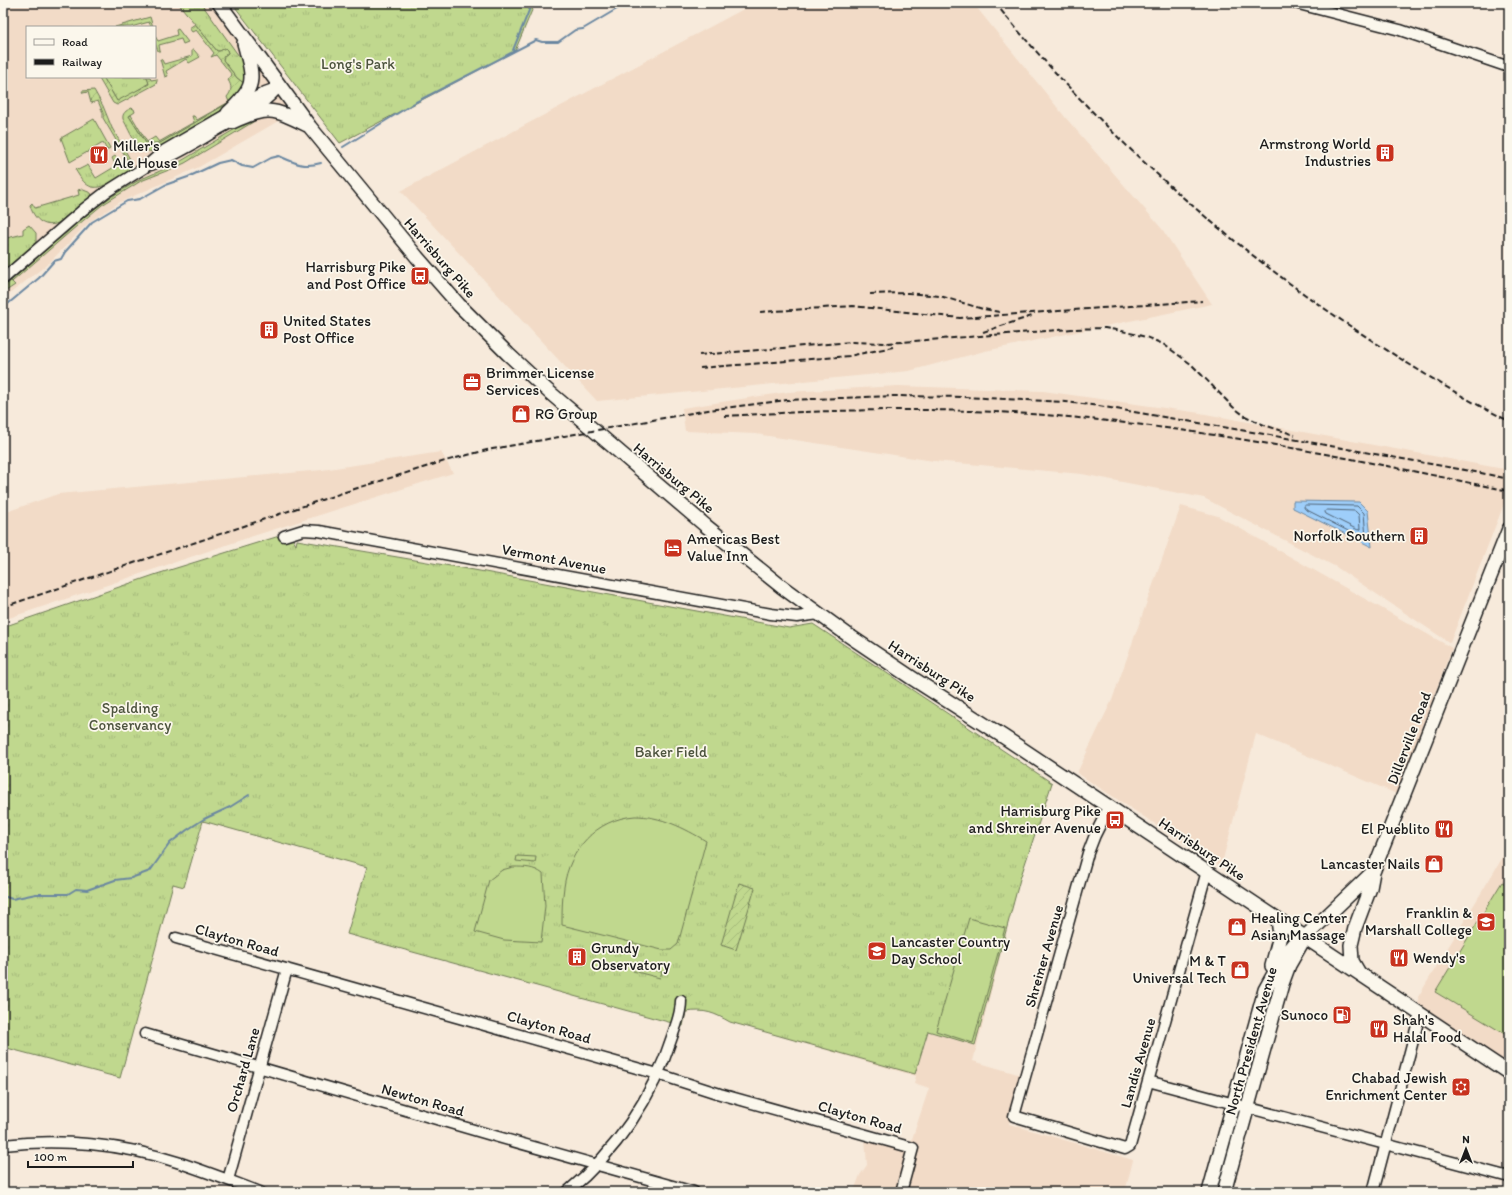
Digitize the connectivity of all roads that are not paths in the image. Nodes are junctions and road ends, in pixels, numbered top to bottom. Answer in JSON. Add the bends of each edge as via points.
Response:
{"nodes":[{"id":1,"x":219,"y":3,"type":"edge"},
{"id":2,"x":1295,"y":3,"type":"edge"},
{"id":3,"x":242,"y":36,"type":"junction"},
{"id":4,"x":1509,"y":67,"type":"edge"},
{"id":5,"x":279,"y":87,"type":"junction"},
{"id":6,"x":230,"y":118,"type":"junction"},
{"id":7,"x":310,"y":126,"type":"junction"},
{"id":8,"x":3,"y":279,"type":"edge"},
{"id":9,"x":1509,"y":529,"type":"edge"},
{"id":10,"x":284,"y":536,"type":"dead end"},
{"id":11,"x":819,"y":614,"type":"junction"},
{"id":12,"x":1110,"y":807,"type":"junction"},
{"id":13,"x":1207,"y":871,"type":"junction"},
{"id":14,"x":1373,"y":872,"type":"junction"},
{"id":15,"x":1278,"y":919,"type":"junction"},
{"id":16,"x":1305,"y":937,"type":"junction"},
{"id":17,"x":176,"y":938,"type":"dead end"},
{"id":18,"x":287,"y":969,"type":"junction"},
{"id":19,"x":1360,"y":974,"type":"junction"},
{"id":20,"x":1266,"y":990,"type":"junction"},
{"id":21,"x":682,"y":1002,"type":"dead end"},
{"id":22,"x":1420,"y":1014,"type":"junction"},
{"id":23,"x":145,"y":1034,"type":"dead end"},
{"id":24,"x":260,"y":1068,"type":"junction"},
{"id":25,"x":1509,"y":1073,"type":"edge"},
{"id":26,"x":658,"y":1074,"type":"junction"},
{"id":27,"x":1148,"y":1081,"type":"junction"},
{"id":28,"x":1234,"y":1104,"type":"junction"},
{"id":29,"x":1248,"y":1108,"type":"junction"},
{"id":30,"x":1014,"y":1116,"type":"joint"},
{"id":31,"x":3,"y":1144,"type":"edge"},
{"id":32,"x":1386,"y":1144,"type":"junction"},
{"id":33,"x":597,"y":1164,"type":"junction"},
{"id":34,"x":1509,"y":1177,"type":"edge"},
{"id":35,"x":228,"y":1180,"type":"junction"},
{"id":36,"x":260,"y":1192,"type":"edge"},
{"id":37,"x":567,"y":1192,"type":"edge"},
{"id":38,"x":694,"y":1192,"type":"edge"},
{"id":39,"x":901,"y":1192,"type":"edge"},
{"id":40,"x":1209,"y":1192,"type":"edge"},
{"id":41,"x":1224,"y":1192,"type":"edge"},
{"id":42,"x":1373,"y":1192,"type":"edge"}],
"edges":[{"from":1,"to":3,"type":"main road","name":"Harrisburg Pike"},
{"from":2,"to":4,"type":"street","via":[[1400,30]]},
{"from":3,"to":5,"type":"main road","name":"Harrisburg Pike"},
{"from":3,"to":6,"type":"main road","via":[[252,80],[248,92]]},
{"from":5,"to":6,"type":"street","via":[[269,98]]},
{"from":5,"to":7,"type":"main road","name":"Harrisburg Pike"},
{"from":6,"to":7,"type":"main road","via":[[274,111]]},
{"from":6,"to":8,"type":"street","via":[[165,150],[144,168],[84,209]]},
{"from":7,"to":11,"type":"main road","name":"Harrisburg Pike","via":[[417,257],[459,305],[508,354],[706,526]]},
{"from":9,"to":14,"type":"main road","name":"Dillerville Road"},
{"from":10,"to":11,"type":"street","name":"Vermont Avenue","via":[[303,530],[319,531],[757,612],[797,617]]},
{"from":11,"to":12,"type":"main road","name":"Harrisburg Pike"},
{"from":12,"to":13,"type":"main road","name":"Harrisburg Pike"},
{"from":12,"to":30,"type":"street","name":"Shreiner Avenue","via":[[1088,853]]},
{"from":13,"to":15,"type":"main road","name":"Harrisburg Pike"},
{"from":13,"to":27,"type":"street","name":"Landis Avenue"},
{"from":14,"to":16,"type":"main road","name":"Dillerville Road"},
{"from":14,"to":19,"type":"main road","via":[[1351,945],[1352,961]]},
{"from":15,"to":16,"type":"main road","name":"Harrisburg Pike"},
{"from":15,"to":20,"type":"main road","via":[[1280,936]]},
{"from":16,"to":19,"type":"main road","name":"Harrisburg Pike"},
{"from":16,"to":20,"type":"main road","name":"North President Avenue","via":[[1294,943],[1285,954]]},
{"from":16,"to":29,"type":"main road","name":"North President Avenue","via":[[1285,974]]},
{"from":17,"to":18,"type":"street","name":"Clayton Road"},
{"from":18,"to":24,"type":"street","name":"Orchard Lane"},
{"from":18,"to":26,"type":"street","name":"Clayton Road"},
{"from":19,"to":22,"type":"main road","name":"Harrisburg Pike"},
{"from":20,"to":28,"type":"main road","name":"North President Avenue"},
{"from":21,"to":26,"type":"street","via":[[665,1060]]},
{"from":22,"to":25,"type":"main road","name":"Harrisburg Pike"},
{"from":22,"to":32,"type":"street"},
{"from":23,"to":24,"type":"street","name":"Newton Road"},
{"from":24,"to":33,"type":"street","name":"Newton Road","via":[[498,1138]]},
{"from":24,"to":35,"type":"street","name":"Orchard Lane"},
{"from":26,"to":33,"type":"street","via":[[636,1115]]},
{"from":26,"to":39,"type":"street","name":"Clayton Road","via":[[913,1148]]},
{"from":27,"to":28,"type":"street"},
{"from":27,"to":30,"type":"street","name":"Landis Avenue","via":[[1130,1146],[1125,1149]]},
{"from":28,"to":29,"type":"street"},
{"from":28,"to":40,"type":"main road","name":"North President Avenue"},
{"from":29,"to":32,"type":"street"},
{"from":29,"to":41,"type":"main road","name":"North President Avenue"},
{"from":31,"to":35,"type":"street","via":[[72,1143],[124,1149],[177,1162]]},
{"from":32,"to":34,"type":"street"},
{"from":32,"to":42,"type":"street"},
{"from":33,"to":37,"type":"street"},
{"from":33,"to":38,"type":"street","name":"Newton Road","via":[[610,1170]]},
{"from":35,"to":36,"type":"street"}]}
